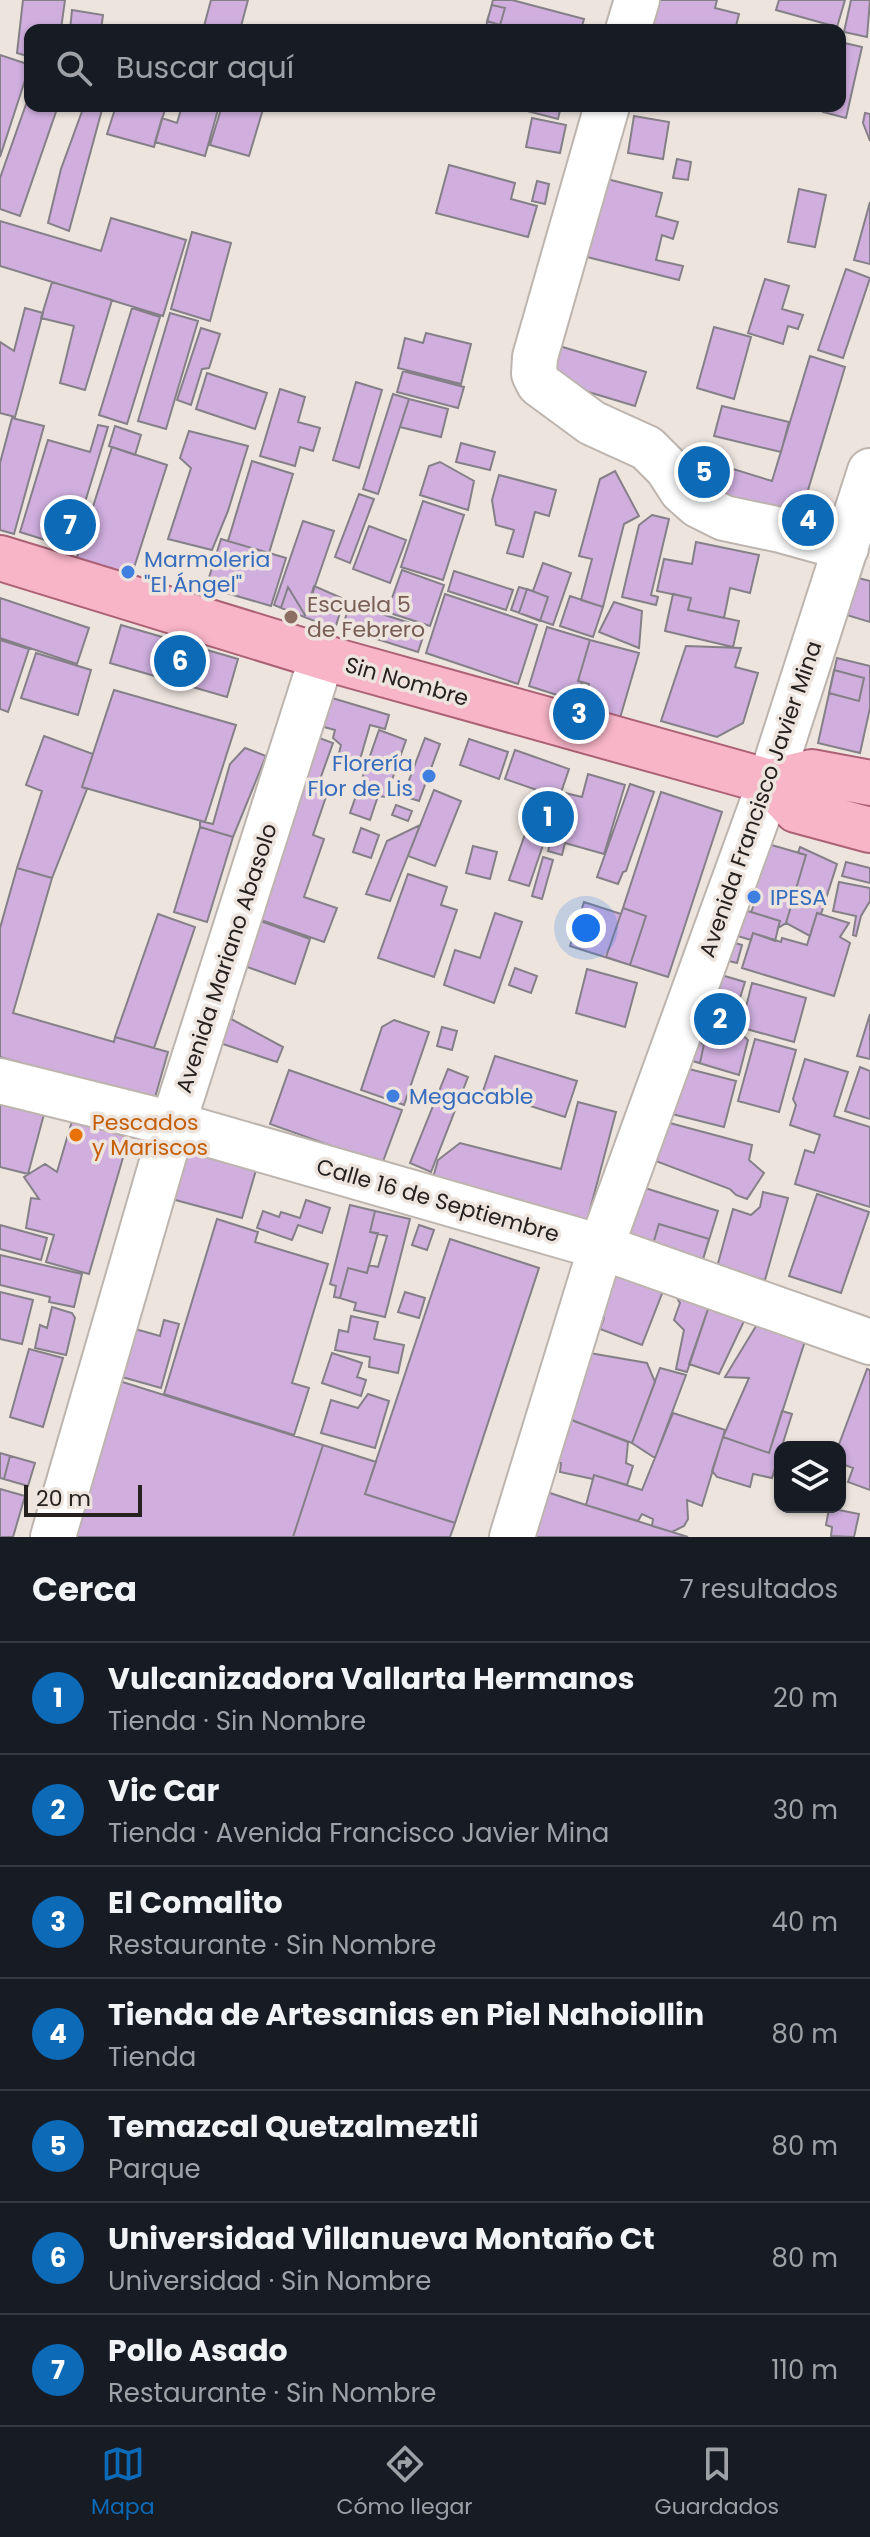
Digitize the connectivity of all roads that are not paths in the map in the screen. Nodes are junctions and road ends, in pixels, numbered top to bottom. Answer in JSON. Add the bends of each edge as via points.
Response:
{"nodes":[{"id":1,"x":637,"y":0,"type":"edge"},
{"id":2,"x":630,"y":24,"type":"edge"},
{"id":3,"x":605,"y":112,"type":"edge"},
{"id":4,"x":870,"y":471,"type":"edge"},
{"id":5,"x":846,"y":548,"type":"junction"},
{"id":6,"x":0,"y":558,"type":"edge"},
{"id":7,"x":322,"y":657,"type":"junction"},
{"id":8,"x":770,"y":782,"type":"junction"},
{"id":9,"x":870,"y":783,"type":"edge"},
{"id":10,"x":870,"y":830,"type":"edge"},
{"id":11,"x":0,"y":1081,"type":"edge"},
{"id":12,"x":173,"y":1124,"type":"junction"},
{"id":13,"x":601,"y":1247,"type":"junction"},
{"id":14,"x":870,"y":1342,"type":"edge"},
{"id":15,"x":53,"y":1537,"type":"edge"},
{"id":16,"x":512,"y":1537,"type":"edge"}],
"edges":[{"from":1,"to":2,"type":"street"},
{"from":3,"to":5,"type":"street","via":[[535,357],[539,384],[592,423],[647,448],[698,505],[724,518]]},
{"from":4,"to":5,"type":"street","name":"Avenida Francisco Javier Mina"},
{"from":5,"to":8,"type":"street","name":"Avenida Francisco Javier Mina"},
{"from":6,"to":7,"type":"main road","name":"Sin Nombre"},
{"from":7,"to":8,"type":"main road","name":"Sin Nombre"},
{"from":7,"to":12,"type":"street","name":"Avenida Mariano Abasolo"},
{"from":8,"to":9,"type":"main road","name":"Sin Nombre","via":[[812,772]]},
{"from":8,"to":10,"type":"main road","via":[[796,810]]},
{"from":8,"to":13,"type":"street","name":"Avenida Francisco Javier Mina"},
{"from":11,"to":12,"type":"street","name":"Calle 16 de Septiembre"},
{"from":12,"to":13,"type":"street","name":"Calle 16 de Septiembre"},
{"from":12,"to":15,"type":"street","name":"Avenida Mariano Abasolo"},
{"from":13,"to":14,"type":"street","name":"Calle 16 de Septiembre"},
{"from":13,"to":16,"type":"street","name":"Avenida Francisco Javier Mina"}]}
